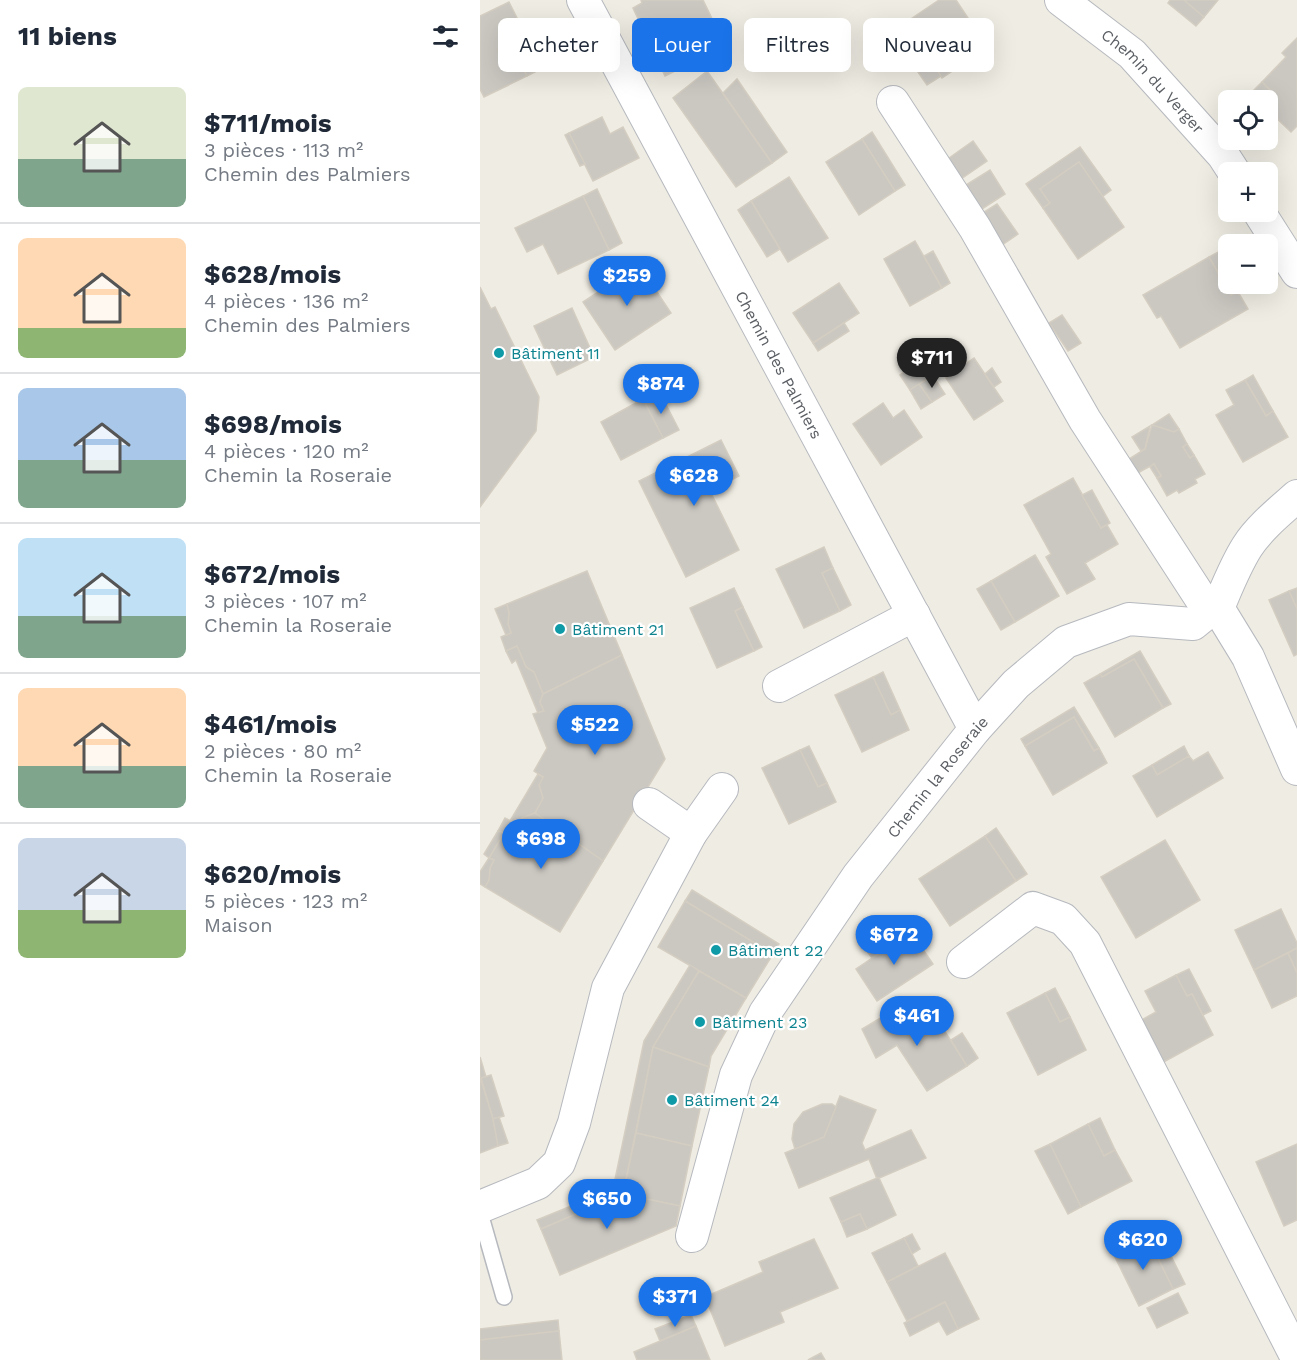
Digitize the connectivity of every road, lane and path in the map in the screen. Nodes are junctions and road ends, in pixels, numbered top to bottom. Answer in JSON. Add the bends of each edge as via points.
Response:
{"nodes":[{"id":1,"x":583,"y":0,"type":"edge"},
{"id":2,"x":1061,"y":0,"type":"edge"},
{"id":3,"x":893,"y":102,"type":"dead end"},
{"id":4,"x":1227,"y":162,"type":"edge"},
{"id":5,"x":1264,"y":222,"type":"edge"},
{"id":6,"x":1297,"y":272,"type":"edge"},
{"id":7,"x":1297,"y":496,"type":"edge"},
{"id":8,"x":1214,"y":609,"type":"junction"},
{"id":9,"x":914,"y":615,"type":"junction"},
{"id":10,"x":779,"y":686,"type":"dead end"},
{"id":11,"x":975,"y":729,"type":"junction"},
{"id":12,"x":1297,"y":769,"type":"edge"},
{"id":13,"x":722,"y":789,"type":"dead end"},
{"id":14,"x":649,"y":804,"type":"dead end"},
{"id":15,"x":691,"y":833,"type":"junction"},
{"id":16,"x":963,"y":962,"type":"dead end"},
{"id":17,"x":480,"y":1207,"type":"edge"},
{"id":18,"x":480,"y":1213,"type":"edge"},
{"id":19,"x":692,"y":1236,"type":"dead end"},
{"id":20,"x":504,"y":1297,"type":"dead end"},
{"id":21,"x":1297,"y":1358,"type":"edge"}],
"edges":[{"from":1,"to":9,"type":"street","name":"Chemin des Palmiers"},
{"from":2,"to":4,"type":"street","name":"Chemin du Verger","via":[[1132,54]]},
{"from":3,"to":8,"type":"street","via":[[975,228],[1085,420]]},
{"from":5,"to":6,"type":"street"},
{"from":7,"to":8,"type":"street","via":[[1248,545]]},
{"from":8,"to":11,"type":"street","name":"Chemin la Roseraie","via":[[1193,624],[1129,620],[1066,642],[1016,684]]},
{"from":8,"to":12,"type":"street","via":[[1248,657]]},
{"from":9,"to":10,"type":"street"},
{"from":9,"to":11,"type":"street","name":"Chemin des Palmiers"},
{"from":11,"to":19,"type":"street","name":"Chemin la Roseraie","via":[[858,876],[765,1013],[736,1075]]},
{"from":13,"to":15,"type":"street"},
{"from":14,"to":15,"type":"street"},
{"from":15,"to":17,"type":"street","via":[[608,988],[574,1123],[559,1163],[538,1183]]},
{"from":16,"to":21,"type":"street","via":[[1033,908],[1063,919],[1084,943]]},
{"from":18,"to":20,"type":"lane"}]}
